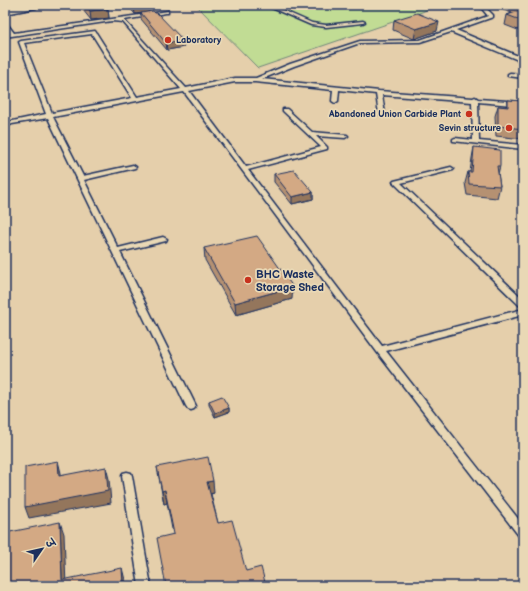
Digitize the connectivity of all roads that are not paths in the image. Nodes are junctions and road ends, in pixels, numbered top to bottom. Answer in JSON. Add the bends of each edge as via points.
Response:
{"nodes":[{"id":1,"x":16,"y":5,"type":"edge"},
{"id":2,"x":32,"y":5,"type":"edge"},
{"id":3,"x":267,"y":5,"type":"edge"},
{"id":4,"x":481,"y":5,"type":"edge"},
{"id":5,"x":5,"y":9,"type":"edge"},
{"id":6,"x":166,"y":12,"type":"dead end"},
{"id":7,"x":119,"y":20,"type":"junction"},
{"id":8,"x":363,"y":22,"type":"dead end"},
{"id":9,"x":6,"y":26,"type":"dead end"},
{"id":10,"x":453,"y":31,"type":"junction"},
{"id":11,"x":13,"y":35,"type":"junction"},
{"id":12,"x":5,"y":36,"type":"edge"},
{"id":13,"x":523,"y":60,"type":"edge"},
{"id":14,"x":510,"y":75,"type":"dead end"},
{"id":15,"x":523,"y":76,"type":"edge"},
{"id":16,"x":255,"y":80,"type":"junction"},
{"id":17,"x":336,"y":88,"type":"junction"},
{"id":18,"x":185,"y":90,"type":"junction"},
{"id":19,"x":379,"y":92,"type":"junction"},
{"id":20,"x":475,"y":99,"type":"junction"},
{"id":21,"x":135,"y":100,"type":"junction"},
{"id":22,"x":335,"y":102,"type":"dead end"},
{"id":23,"x":523,"y":104,"type":"edge"},
{"id":24,"x":285,"y":110,"type":"dead end"},
{"id":25,"x":382,"y":114,"type":"dead end"},
{"id":26,"x":50,"y":116,"type":"junction"},
{"id":27,"x":7,"y":124,"type":"edge"},
{"id":28,"x":311,"y":134,"type":"junction"},
{"id":29,"x":345,"y":136,"type":"dead end"},
{"id":30,"x":455,"y":140,"type":"dead end"},
{"id":31,"x":476,"y":142,"type":"junction"},
{"id":32,"x":523,"y":147,"type":"edge"},
{"id":33,"x":133,"y":167,"type":"dead end"},
{"id":34,"x":244,"y":169,"type":"junction"},
{"id":35,"x":451,"y":169,"type":"dead end"},
{"id":36,"x":80,"y":179,"type":"junction"},
{"id":37,"x":164,"y":239,"type":"dead end"},
{"id":38,"x":115,"y":251,"type":"junction"},
{"id":39,"x":523,"y":304,"type":"edge"},
{"id":40,"x":523,"y":312,"type":"edge"},
{"id":41,"x":380,"y":350,"type":"junction"},
{"id":42,"x":191,"y":406,"type":"dead end"},
{"id":43,"x":127,"y":476,"type":"dead end"},
{"id":44,"x":523,"y":533,"type":"edge"},
{"id":45,"x":145,"y":586,"type":"edge"}],
"edges":[{"from":1,"to":5,"type":"street"},
{"from":2,"to":5,"type":"street"},
{"from":3,"to":8,"type":"lane","via":[[311,24],[326,26]]},
{"from":4,"to":10,"type":"lane","via":[[491,16]]},
{"from":6,"to":7,"type":"lane"},
{"from":7,"to":11,"type":"lane"},
{"from":7,"to":18,"type":"lane","via":[[124,21]]},
{"from":9,"to":11,"type":"lane"},
{"from":10,"to":13,"type":"lane"},
{"from":10,"to":16,"type":"lane","via":[[420,41],[360,42]]},
{"from":11,"to":12,"type":"lane"},
{"from":14,"to":15,"type":"lane"},
{"from":16,"to":17,"type":"lane"},
{"from":16,"to":18,"type":"lane","via":[[235,80]]},
{"from":17,"to":19,"type":"lane"},
{"from":17,"to":22,"type":"lane"},
{"from":18,"to":21,"type":"lane"},
{"from":18,"to":34,"type":"lane"},
{"from":19,"to":20,"type":"lane"},
{"from":19,"to":25,"type":"lane"},
{"from":20,"to":23,"type":"lane"},
{"from":20,"to":31,"type":"lane"},
{"from":21,"to":26,"type":"lane"},
{"from":21,"to":26,"type":"lane","via":[[93,32],[21,42]]},
{"from":24,"to":28,"type":"lane"},
{"from":26,"to":27,"type":"lane"},
{"from":26,"to":36,"type":"lane"},
{"from":28,"to":29,"type":"lane"},
{"from":28,"to":34,"type":"lane","via":[[325,148]]},
{"from":30,"to":31,"type":"lane"},
{"from":31,"to":32,"type":"lane","via":[[502,142]]},
{"from":33,"to":36,"type":"lane"},
{"from":34,"to":41,"type":"lane"},
{"from":35,"to":39,"type":"lane","via":[[396,182]]},
{"from":36,"to":38,"type":"lane"},
{"from":37,"to":38,"type":"lane"},
{"from":38,"to":42,"type":"lane"},
{"from":40,"to":41,"type":"lane"},
{"from":41,"to":44,"type":"lane"},
{"from":43,"to":45,"type":"lane"}]}
